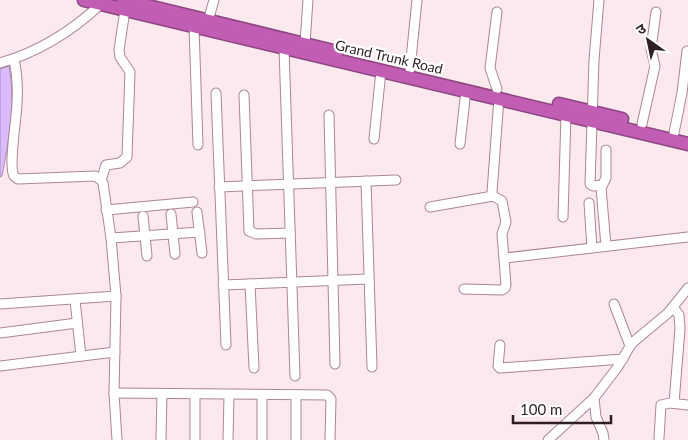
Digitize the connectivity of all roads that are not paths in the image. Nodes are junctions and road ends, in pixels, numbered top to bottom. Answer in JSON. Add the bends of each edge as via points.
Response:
{"nodes":[{"id":1,"x":214,"y":0,"type":"edge"},
{"id":2,"x":308,"y":0,"type":"edge"},
{"id":3,"x":417,"y":0,"type":"edge"},
{"id":4,"x":599,"y":0,"type":"edge"},
{"id":5,"x":91,"y":1,"type":"edge"},
{"id":6,"x":158,"y":4,"type":"edge"},
{"id":7,"x":124,"y":5,"type":"edge"},
{"id":8,"x":497,"y":12,"type":"dead end"},
{"id":9,"x":656,"y":12,"type":"dead end"},
{"id":10,"x":208,"y":21,"type":"junction"},
{"id":11,"x":194,"y":27,"type":"junction"},
{"id":12,"x":305,"y":43,"type":"junction"},
{"id":13,"x":284,"y":48,"type":"junction"},
{"id":14,"x":688,"y":51,"type":"edge"},
{"id":15,"x":14,"y":59,"type":"junction"},
{"id":16,"x":0,"y":63,"type":"edge"},
{"id":17,"x":410,"y":69,"type":"junction"},
{"id":18,"x":382,"y":70,"type":"junction"},
{"id":19,"x":466,"y":90,"type":"junction"},
{"id":20,"x":216,"y":93,"type":"dead end"},
{"id":21,"x":498,"y":94,"type":"junction"},
{"id":22,"x":244,"y":95,"type":"dead end"},
{"id":23,"x":566,"y":114,"type":"junction"},
{"id":24,"x":329,"y":115,"type":"dead end"},
{"id":25,"x":593,"y":116,"type":"junction"},
{"id":26,"x":642,"y":124,"type":"junction"},
{"id":27,"x":674,"y":133,"type":"junction"},
{"id":28,"x":688,"y":136,"type":"edge"},
{"id":29,"x":374,"y":139,"type":"dead end"},
{"id":30,"x":460,"y":144,"type":"dead end"},
{"id":31,"x":688,"y":144,"type":"edge"},
{"id":32,"x":198,"y":145,"type":"dead end"},
{"id":33,"x":606,"y":150,"type":"dead end"},
{"id":34,"x":98,"y":178,"type":"junction"},
{"id":35,"x":396,"y":180,"type":"dead end"},
{"id":36,"x":366,"y":181,"type":"junction"},
{"id":37,"x":331,"y":183,"type":"junction"},
{"id":38,"x":289,"y":185,"type":"junction"},
{"id":39,"x":602,"y":185,"type":"junction"},
{"id":40,"x":247,"y":186,"type":"junction"},
{"id":41,"x":219,"y":188,"type":"junction"},
{"id":42,"x":493,"y":196,"type":"junction"},
{"id":43,"x":193,"y":202,"type":"dead end"},
{"id":44,"x":589,"y":203,"type":"dead end"},
{"id":45,"x":430,"y":207,"type":"dead end"},
{"id":46,"x":106,"y":210,"type":"junction"},
{"id":47,"x":197,"y":212,"type":"dead end"},
{"id":48,"x":171,"y":214,"type":"dead end"},
{"id":49,"x":143,"y":216,"type":"dead end"},
{"id":50,"x":563,"y":217,"type":"dead end"},
{"id":51,"x":200,"y":232,"type":"junction"},
{"id":52,"x":290,"y":233,"type":"junction"},
{"id":53,"x":172,"y":234,"type":"junction"},
{"id":54,"x":145,"y":235,"type":"junction"},
{"id":55,"x":688,"y":237,"type":"edge"},
{"id":56,"x":111,"y":238,"type":"junction"},
{"id":57,"x":606,"y":246,"type":"junction"},
{"id":58,"x":592,"y":248,"type":"junction"},
{"id":59,"x":175,"y":254,"type":"dead end"},
{"id":60,"x":202,"y":254,"type":"dead end"},
{"id":61,"x":147,"y":256,"type":"dead end"},
{"id":62,"x":505,"y":258,"type":"junction"},
{"id":63,"x":368,"y":279,"type":"junction"},
{"id":64,"x":333,"y":281,"type":"junction"},
{"id":65,"x":292,"y":282,"type":"junction"},
{"id":66,"x":250,"y":284,"type":"junction"},
{"id":67,"x":223,"y":285,"type":"junction"},
{"id":68,"x":688,"y":288,"type":"edge"},
{"id":69,"x":464,"y":289,"type":"dead end"},
{"id":70,"x":116,"y":296,"type":"junction"},
{"id":71,"x":74,"y":300,"type":"junction"},
{"id":72,"x":0,"y":304,"type":"edge"},
{"id":73,"x":614,"y":304,"type":"dead end"},
{"id":74,"x":673,"y":307,"type":"junction"},
{"id":75,"x":77,"y":323,"type":"junction"},
{"id":76,"x":0,"y":333,"type":"edge"},
{"id":77,"x":684,"y":343,"type":"edge"},
{"id":78,"x":226,"y":345,"type":"dead end"},
{"id":79,"x":500,"y":345,"type":"dead end"},
{"id":80,"x":630,"y":346,"type":"junction"},
{"id":81,"x":115,"y":352,"type":"junction"},
{"id":82,"x":81,"y":356,"type":"junction"},
{"id":83,"x":623,"y":359,"type":"junction"},
{"id":84,"x":335,"y":364,"type":"dead end"},
{"id":85,"x":0,"y":366,"type":"edge"},
{"id":86,"x":372,"y":367,"type":"dead end"},
{"id":87,"x":254,"y":368,"type":"dead end"},
{"id":88,"x":296,"y":376,"type":"dead end"},
{"id":89,"x":114,"y":393,"type":"junction"},
{"id":90,"x":162,"y":394,"type":"junction"},
{"id":91,"x":195,"y":395,"type":"junction"},
{"id":92,"x":229,"y":395,"type":"junction"},
{"id":93,"x":262,"y":395,"type":"junction"},
{"id":94,"x":296,"y":395,"type":"junction"},
{"id":95,"x":594,"y":398,"type":"junction"},
{"id":96,"x":674,"y":403,"type":"junction"},
{"id":97,"x":688,"y":405,"type":"edge"},
{"id":98,"x":659,"y":438,"type":"dead end"},
{"id":99,"x":117,"y":440,"type":"edge"},
{"id":100,"x":161,"y":440,"type":"edge"},
{"id":101,"x":194,"y":440,"type":"edge"},
{"id":102,"x":228,"y":440,"type":"edge"},
{"id":103,"x":262,"y":440,"type":"edge"},
{"id":104,"x":296,"y":440,"type":"edge"},
{"id":105,"x":330,"y":440,"type":"edge"},
{"id":106,"x":548,"y":440,"type":"edge"},
{"id":107,"x":604,"y":440,"type":"edge"}],
"edges":[{"from":1,"to":10,"type":"street"},
{"from":2,"to":12,"type":"street"},
{"from":3,"to":17,"type":"street"},
{"from":4,"to":25,"type":"street"},
{"from":5,"to":7,"type":"highway","name":"Grand Trunk Road"},
{"from":5,"to":15,"type":"street","via":[[79,23]]},
{"from":6,"to":7,"type":"highway","name":"Grand Trunk Road"},
{"from":6,"to":10,"type":"highway","name":"Grand Trunk Road"},
{"from":7,"to":11,"type":"highway","name":"Grand Trunk Road"},
{"from":7,"to":34,"type":"street","via":[[120,57],[130,72],[127,157],[120,163],[106,165]]},
{"from":8,"to":21,"type":"street","via":[[490,68]]},
{"from":9,"to":26,"type":"street","via":[[651,49],[655,66]]},
{"from":10,"to":12,"type":"highway","name":"Grand Trunk Road"},
{"from":11,"to":13,"type":"highway","name":"Grand Trunk Road"},
{"from":11,"to":32,"type":"street"},
{"from":12,"to":17,"type":"highway","name":"Grand Trunk Road"},
{"from":13,"to":18,"type":"highway","name":"Grand Trunk Road"},
{"from":13,"to":38,"type":"street"},
{"from":14,"to":27,"type":"street"},
{"from":15,"to":16,"type":"street"},
{"from":15,"to":34,"type":"street","via":[[16,124],[11,166],[14,176],[18,179]]},
{"from":17,"to":21,"type":"highway","name":"Grand Trunk Road"},
{"from":18,"to":19,"type":"highway","name":"Grand Trunk Road"},
{"from":18,"to":29,"type":"street"},
{"from":19,"to":21,"type":"highway","name":"Grand Trunk Road"},
{"from":19,"to":30,"type":"street"},
{"from":20,"to":41,"type":"street"},
{"from":21,"to":23,"type":"highway","name":"Grand Trunk Road"},
{"from":21,"to":25,"type":"highway","name":"Grand Trunk Road"},
{"from":21,"to":42,"type":"street"},
{"from":22,"to":40,"type":"street"},
{"from":23,"to":25,"type":"highway","name":"Grand Trunk Road"},
{"from":23,"to":50,"type":"street"},
{"from":24,"to":37,"type":"street"},
{"from":25,"to":26,"type":"highway","name":"Grand Trunk Road"},
{"from":25,"to":31,"type":"highway","name":"Grand Trunk Road"},
{"from":25,"to":39,"type":"street","via":[[590,184]]},
{"from":26,"to":27,"type":"highway","name":"Grand Trunk Road"},
{"from":27,"to":28,"type":"highway","name":"Grand Trunk Road"},
{"from":33,"to":39,"type":"street","via":[[606,178]]},
{"from":34,"to":46,"type":"street"},
{"from":35,"to":36,"type":"street"},
{"from":36,"to":37,"type":"street"},
{"from":36,"to":63,"type":"street"},
{"from":37,"to":38,"type":"street"},
{"from":37,"to":64,"type":"street"},
{"from":38,"to":40,"type":"street"},
{"from":38,"to":52,"type":"street"},
{"from":39,"to":57,"type":"street"},
{"from":40,"to":41,"type":"street"},
{"from":40,"to":52,"type":"street","via":[[249,231],[256,234]]},
{"from":41,"to":67,"type":"street"},
{"from":42,"to":45,"type":"street"},
{"from":42,"to":62,"type":"street","via":[[502,202],[506,218],[502,234]]},
{"from":43,"to":46,"type":"street"},
{"from":44,"to":58,"type":"street"},
{"from":46,"to":56,"type":"street"},
{"from":47,"to":51,"type":"street"},
{"from":48,"to":53,"type":"street"},
{"from":49,"to":54,"type":"street"},
{"from":51,"to":53,"type":"street"},
{"from":51,"to":60,"type":"street"},
{"from":52,"to":65,"type":"street"},
{"from":53,"to":54,"type":"street"},
{"from":53,"to":59,"type":"street"},
{"from":54,"to":56,"type":"street"},
{"from":54,"to":61,"type":"street"},
{"from":55,"to":57,"type":"street"},
{"from":56,"to":70,"type":"street"},
{"from":57,"to":58,"type":"street"},
{"from":58,"to":62,"type":"street"},
{"from":62,"to":69,"type":"street","via":[[505,288]]},
{"from":63,"to":64,"type":"street"},
{"from":63,"to":86,"type":"street"},
{"from":64,"to":65,"type":"street"},
{"from":64,"to":84,"type":"street"},
{"from":65,"to":66,"type":"street"},
{"from":65,"to":88,"type":"street"},
{"from":66,"to":67,"type":"street"},
{"from":66,"to":87,"type":"street"},
{"from":67,"to":78,"type":"street"},
{"from":68,"to":74,"type":"street"},
{"from":70,"to":71,"type":"street"},
{"from":70,"to":81,"type":"street"},
{"from":71,"to":72,"type":"street"},
{"from":71,"to":75,"type":"street"},
{"from":73,"to":80,"type":"street"},
{"from":74,"to":77,"type":"street","via":[[679,315]]},
{"from":74,"to":80,"type":"street"},
{"from":75,"to":76,"type":"street"},
{"from":75,"to":82,"type":"street"},
{"from":77,"to":96,"type":"street"},
{"from":79,"to":83,"type":"street","via":[[500,368]]},
{"from":80,"to":83,"type":"street"},
{"from":81,"to":82,"type":"street"},
{"from":81,"to":89,"type":"street"},
{"from":82,"to":85,"type":"street"},
{"from":83,"to":95,"type":"street"},
{"from":89,"to":90,"type":"street"},
{"from":89,"to":99,"type":"street"},
{"from":90,"to":91,"type":"street"},
{"from":90,"to":100,"type":"street"},
{"from":91,"to":92,"type":"street"},
{"from":91,"to":101,"type":"street"},
{"from":92,"to":93,"type":"street"},
{"from":92,"to":102,"type":"street"},
{"from":93,"to":94,"type":"street"},
{"from":93,"to":103,"type":"street"},
{"from":94,"to":104,"type":"street"},
{"from":94,"to":105,"type":"street","via":[[329,397]]},
{"from":95,"to":106,"type":"street"},
{"from":95,"to":107,"type":"street"},
{"from":96,"to":97,"type":"street"},
{"from":96,"to":98,"type":"street","via":[[662,406]]}]}
